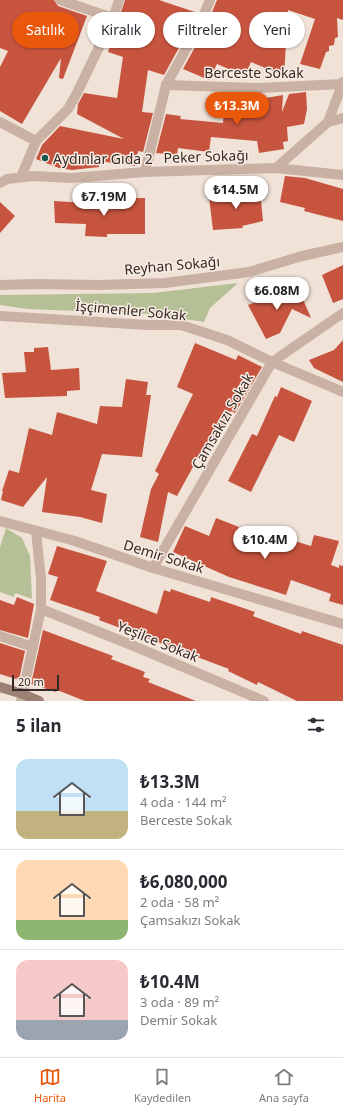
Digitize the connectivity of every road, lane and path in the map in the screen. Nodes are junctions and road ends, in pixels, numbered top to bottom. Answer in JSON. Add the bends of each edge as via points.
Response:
{"nodes":[{"id":1,"x":60,"y":0,"type":"edge"},
{"id":2,"x":119,"y":0,"type":"edge"},
{"id":3,"x":210,"y":0,"type":"edge"},
{"id":4,"x":95,"y":12,"type":"edge"},
{"id":5,"x":115,"y":12,"type":"edge"},
{"id":6,"x":98,"y":48,"type":"edge"},
{"id":7,"x":342,"y":83,"type":"edge"},
{"id":8,"x":166,"y":85,"type":"junction"},
{"id":9,"x":343,"y":118,"type":"edge"},
{"id":10,"x":0,"y":122,"type":"edge"},
{"id":11,"x":328,"y":122,"type":"junction"},
{"id":12,"x":36,"y":141,"type":"junction"},
{"id":13,"x":276,"y":168,"type":"junction"},
{"id":14,"x":145,"y":172,"type":"junction"},
{"id":15,"x":343,"y":175,"type":"edge"},
{"id":16,"x":21,"y":177,"type":"junction"},
{"id":17,"x":0,"y":183,"type":"edge"},
{"id":18,"x":343,"y":247,"type":"edge"},
{"id":19,"x":0,"y":285,"type":"edge"},
{"id":20,"x":343,"y":313,"type":"edge"},
{"id":21,"x":0,"y":316,"type":"edge"},
{"id":22,"x":272,"y":362,"type":"junction"},
{"id":23,"x":343,"y":392,"type":"edge"},
{"id":24,"x":0,"y":521,"type":"edge"},
{"id":25,"x":36,"y":531,"type":"junction"},
{"id":26,"x":153,"y":568,"type":"junction"},
{"id":27,"x":41,"y":609,"type":"junction"},
{"id":28,"x":343,"y":624,"type":"edge"},
{"id":29,"x":0,"y":636,"type":"edge"},
{"id":30,"x":33,"y":647,"type":"junction"},
{"id":31,"x":0,"y":688,"type":"edge"},
{"id":32,"x":22,"y":697,"type":"edge"},
{"id":33,"x":39,"y":701,"type":"edge"},
{"id":34,"x":264,"y":701,"type":"edge"}],
"edges":[{"from":1,"to":4,"type":"street"},
{"from":2,"to":5,"type":"street"},
{"from":3,"to":8,"type":"street","via":[[200,24]]},
{"from":6,"to":12,"type":"street","via":[[68,109]]},
{"from":7,"to":8,"type":"street","name":"Berceste Sokak","via":[[259,88]]},
{"from":7,"to":11,"type":"street"},
{"from":8,"to":14,"type":"street"},
{"from":9,"to":11,"type":"street"},
{"from":10,"to":12,"type":"street"},
{"from":11,"to":13,"type":"street"},
{"from":12,"to":16,"type":"street"},
{"from":13,"to":14,"type":"street","name":"Peker Sokağı"},
{"from":13,"to":15,"type":"street","name":"Peker Sokağı"},
{"from":14,"to":16,"type":"street","name":"Peker Sokağı","via":[[71,178]]},
{"from":16,"to":17,"type":"street","name":"Peker Sokağı"},
{"from":18,"to":19,"type":"street","name":"Reyhan Sokağı","via":[[249,272],[165,282]]},
{"from":20,"to":22,"type":"street","name":"Çamsakızı Sokak"},
{"from":21,"to":22,"type":"street","name":"İşçimenler Sokak","via":[[181,325],[227,340]]},
{"from":22,"to":23,"type":"street","name":"İşçimenler Sokak"},
{"from":22,"to":26,"type":"street","name":"Çamsakızı Sokak"},
{"from":24,"to":25,"type":"street","name":"Demir Sokak"},
{"from":25,"to":26,"type":"street","name":"Demir Sokak","via":[[75,541]]},
{"from":25,"to":27,"type":"street"},
{"from":26,"to":28,"type":"street","name":"Demir Sokak"},
{"from":27,"to":30,"type":"street"},
{"from":27,"to":34,"type":"street","name":"Yeşilce Sokak"},
{"from":29,"to":30,"type":"street"},
{"from":30,"to":32,"type":"street"},
{"from":31,"to":32,"type":"street"},
{"from":32,"to":33,"type":"street"}]}
